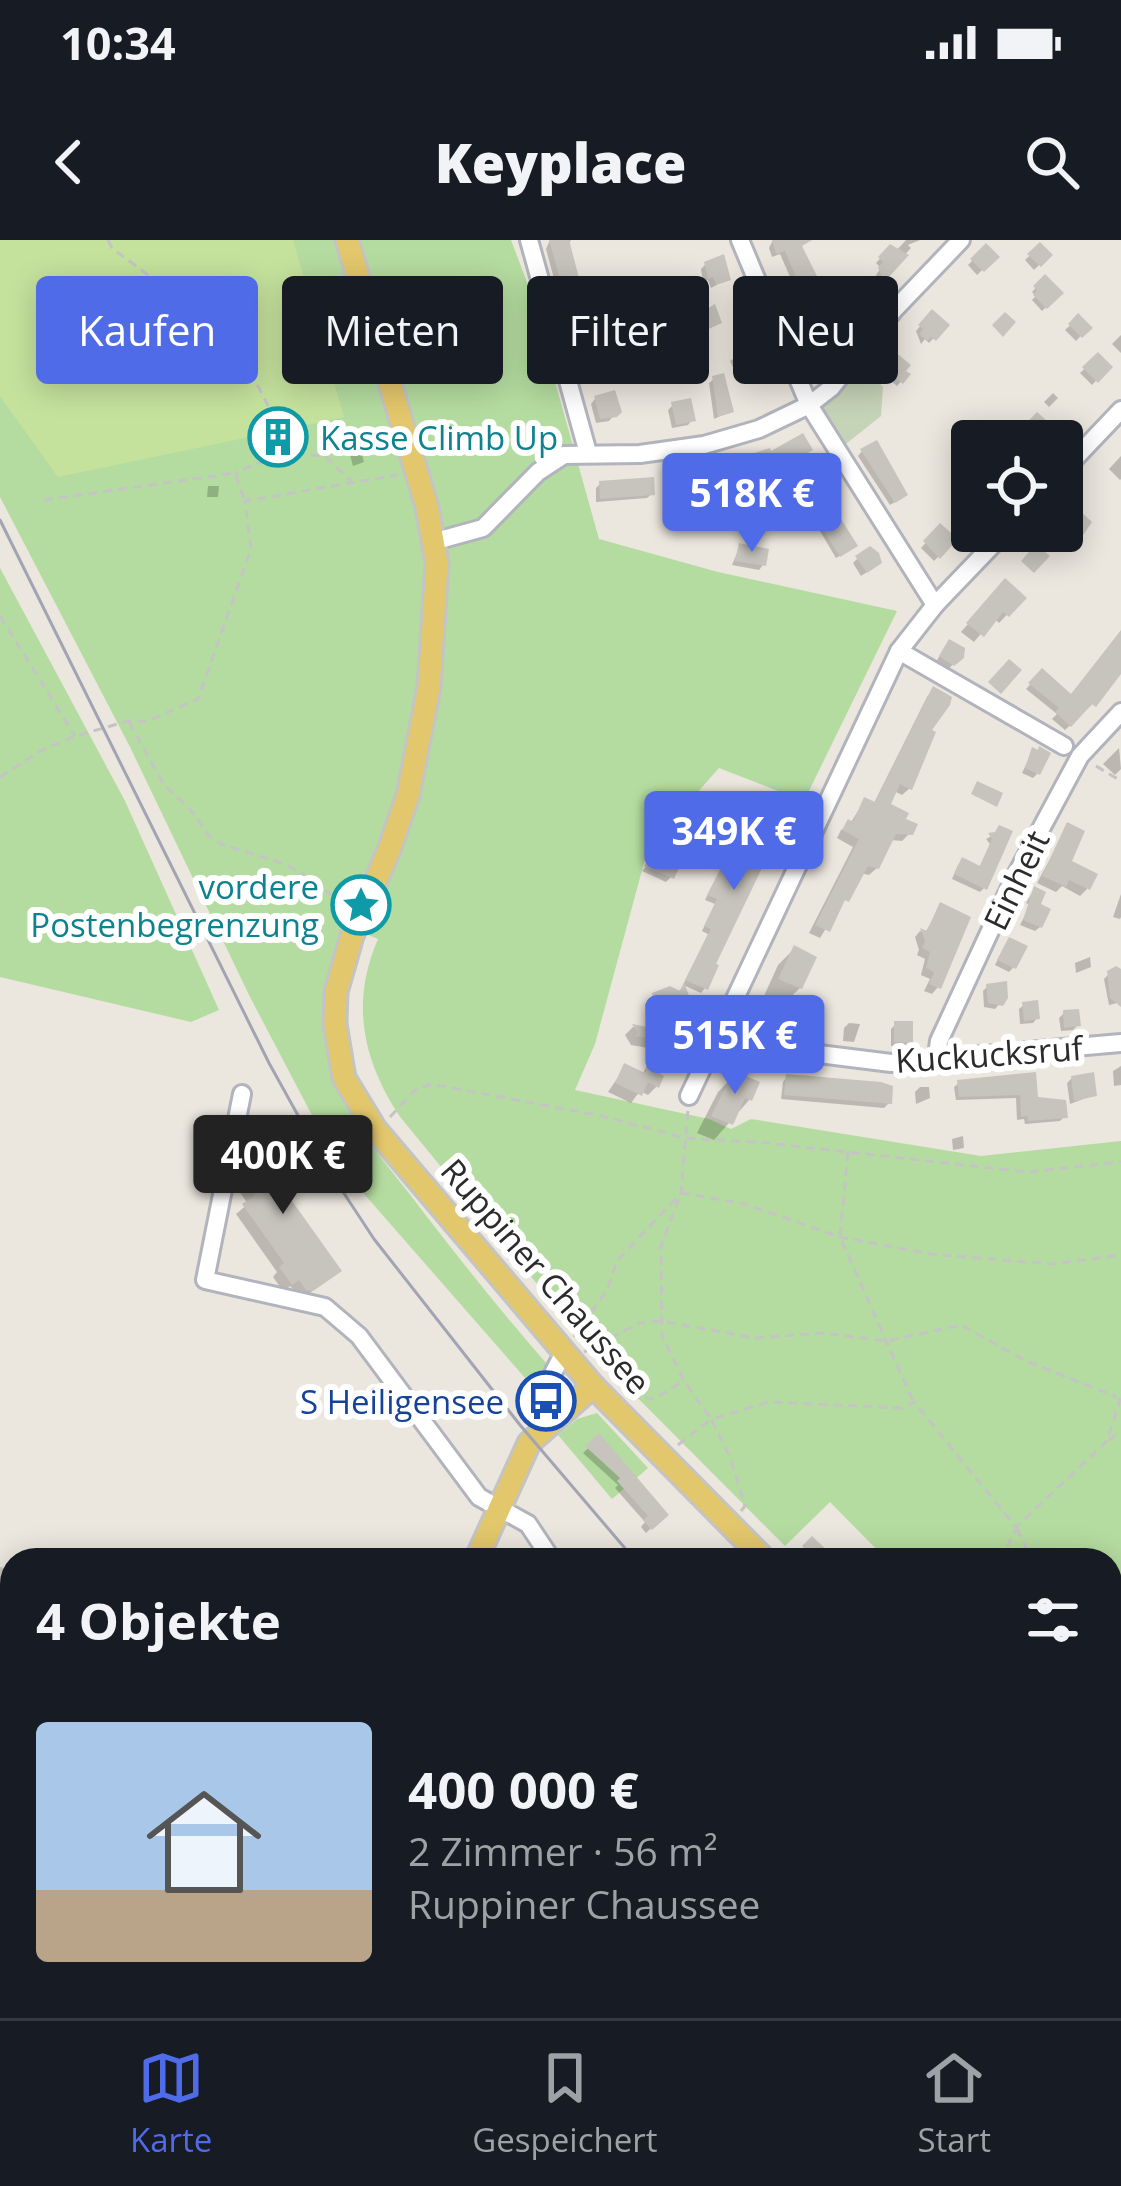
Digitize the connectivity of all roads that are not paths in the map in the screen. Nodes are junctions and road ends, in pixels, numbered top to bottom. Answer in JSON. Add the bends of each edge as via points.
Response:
{"nodes":[{"id":1,"x":347,"y":240,"type":"edge"},
{"id":2,"x":529,"y":240,"type":"edge"},
{"id":3,"x":740,"y":240,"type":"edge"},
{"id":4,"x":962,"y":240,"type":"edge"},
{"id":5,"x":809,"y":405,"type":"junction"},
{"id":6,"x":1121,"y":410,"type":"edge"},
{"id":7,"x":1083,"y":450,"type":"edge"},
{"id":8,"x":588,"y":453,"type":"junction"},
{"id":9,"x":436,"y":541,"type":"junction"},
{"id":10,"x":986,"y":552,"type":"edge"},
{"id":11,"x":935,"y":605,"type":"junction"},
{"id":12,"x":899,"y":651,"type":"junction"},
{"id":13,"x":1121,"y":712,"type":"edge"},
{"id":14,"x":1064,"y":746,"type":"dead end"},
{"id":15,"x":715,"y":1041,"type":"junction"},
{"id":16,"x":1121,"y":1043,"type":"edge"},
{"id":17,"x":937,"y":1062,"type":"junction"},
{"id":18,"x":242,"y":1094,"type":"dead end"},
{"id":19,"x":689,"y":1096,"type":"road end"},
{"id":20,"x":574,"y":1348,"type":"junction"},
{"id":21,"x":592,"y":1386,"type":"junction"},
{"id":22,"x":554,"y":1418,"type":"junction"},
{"id":23,"x":500,"y":1509,"type":"junction"},
{"id":24,"x":482,"y":1548,"type":"edge"},
{"id":25,"x":544,"y":1548,"type":"edge"},
{"id":26,"x":753,"y":1548,"type":"edge"}],
"edges":[{"from":1,"to":9,"type":"main road","name":"Ruppiner Chaussee"},
{"from":2,"to":8,"type":"street"},
{"from":3,"to":5,"type":"street"},
{"from":4,"to":5,"type":"street"},
{"from":5,"to":8,"type":"street","via":[[704,445]]},
{"from":5,"to":11,"type":"street"},
{"from":6,"to":7,"type":"street"},
{"from":8,"to":9,"type":"street","via":[[552,461],[483,528]]},
{"from":9,"to":20,"type":"main road","name":"Ruppiner Chaussee","via":[[435,638],[416,762],[336,992],[340,1063],[375,1129]]},
{"from":10,"to":11,"type":"street"},
{"from":11,"to":12,"type":"street"},
{"from":12,"to":14,"type":"street"},
{"from":12,"to":15,"type":"street"},
{"from":13,"to":17,"type":"street","name":"Einheit","via":[[1080,756],[1015,878],[939,1041]]},
{"from":15,"to":17,"type":"street","name":"Kuckucksruf","via":[[891,1064]]},
{"from":15,"to":19,"type":"street"},
{"from":16,"to":17,"type":"street","name":"Kuckucksruf"},
{"from":18,"to":23,"type":"street","via":[[205,1280],[325,1307],[358,1336],[479,1497]]},
{"from":20,"to":21,"type":"main road","name":"Ruppiner Chaussee"},
{"from":20,"to":22,"type":"street","via":[[548,1388]]},
{"from":21,"to":22,"type":"main road"},
{"from":21,"to":26,"type":"main road","name":"Ruppiner Chaussee"},
{"from":22,"to":23,"type":"main road","via":[[529,1443]]},
{"from":23,"to":24,"type":"main road"},
{"from":23,"to":25,"type":"street","via":[[528,1524]]}]}
